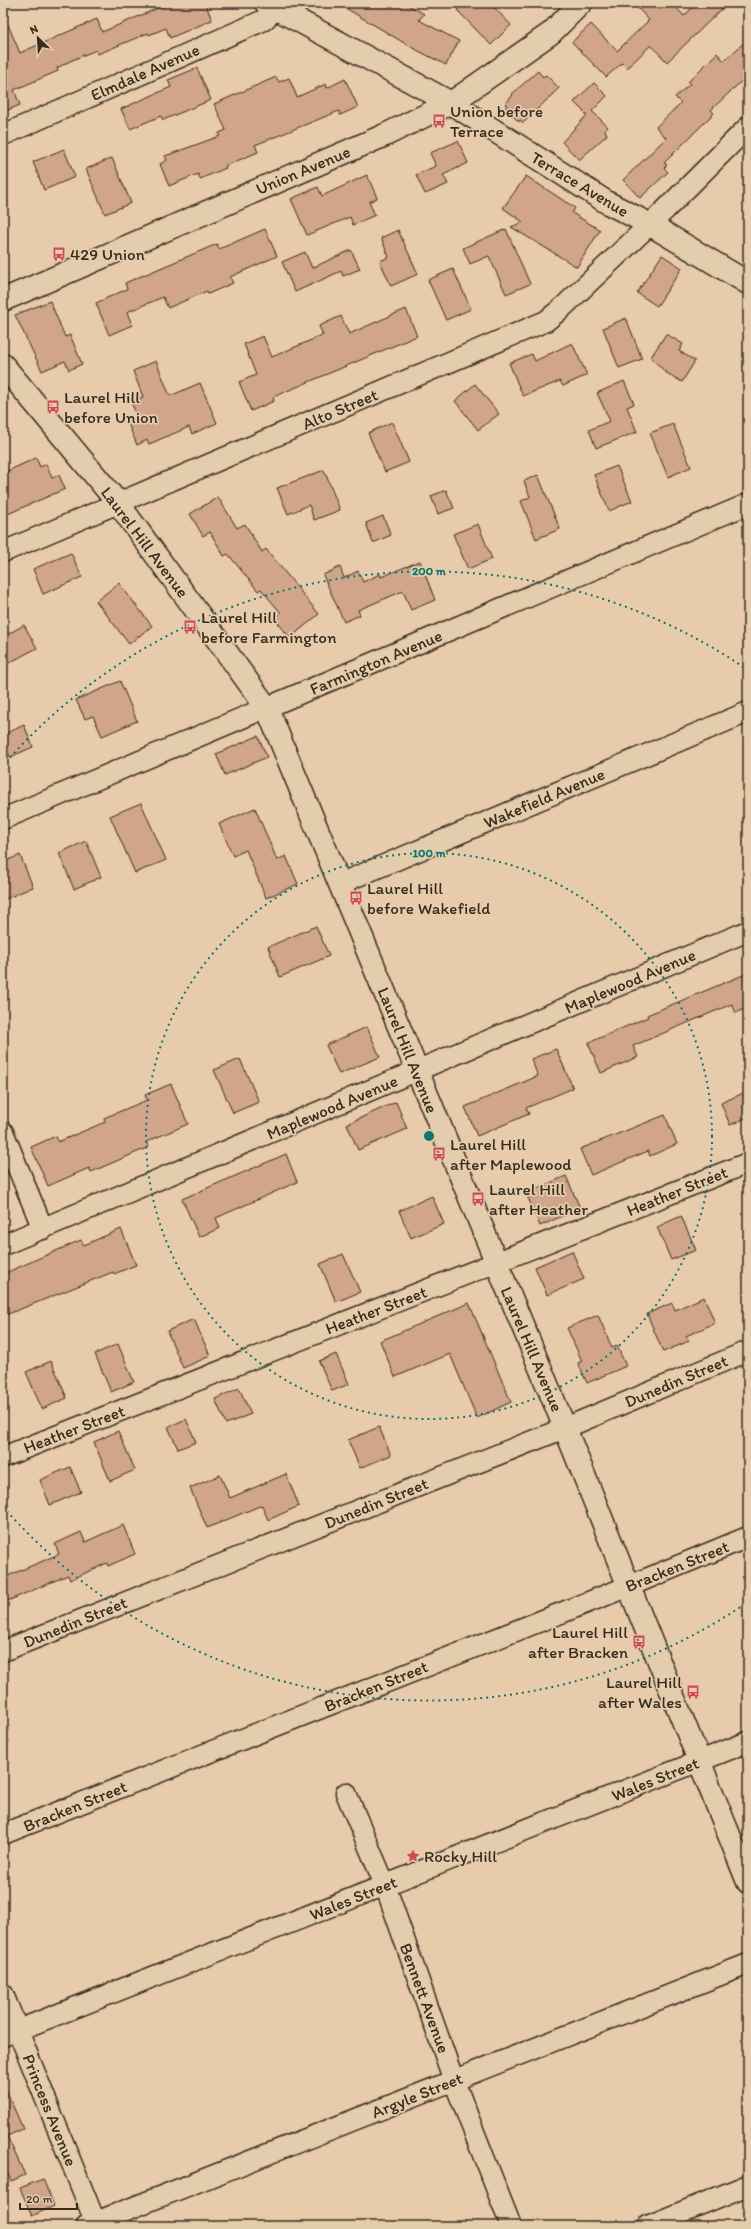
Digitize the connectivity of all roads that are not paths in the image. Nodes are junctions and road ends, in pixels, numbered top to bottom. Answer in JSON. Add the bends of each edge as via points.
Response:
{"nodes":[{"id":1,"x":581,"y":3,"type":"edge"},
{"id":2,"x":275,"y":5,"type":"edge"},
{"id":3,"x":451,"y":103,"type":"junction"},
{"id":4,"x":748,"y":127,"type":"edge"},
{"id":5,"x":3,"y":135,"type":"edge"},
{"id":6,"x":649,"y":224,"type":"junction"},
{"id":7,"x":748,"y":283,"type":"edge"},
{"id":8,"x":3,"y":300,"type":"edge"},
{"id":9,"x":3,"y":365,"type":"edge"},
{"id":10,"x":118,"y":503,"type":"junction"},
{"id":11,"x":748,"y":504,"type":"edge"},
{"id":12,"x":3,"y":552,"type":"edge"},
{"id":13,"x":267,"y":708,"type":"junction"},
{"id":14,"x":748,"y":712,"type":"edge"},
{"id":15,"x":3,"y":819,"type":"edge"},
{"id":16,"x":339,"y":884,"type":"junction"},
{"id":17,"x":748,"y":931,"type":"edge"},
{"id":18,"x":416,"y":1071,"type":"junction"},
{"id":19,"x":3,"y":1132,"type":"edge"},
{"id":20,"x":748,"y":1163,"type":"edge"},
{"id":21,"x":43,"y":1229,"type":"junction"},
{"id":22,"x":3,"y":1245,"type":"edge"},
{"id":23,"x":496,"y":1263,"type":"junction"},
{"id":24,"x":748,"y":1351,"type":"edge"},
{"id":25,"x":565,"y":1428,"type":"junction"},
{"id":26,"x":3,"y":1457,"type":"edge"},
{"id":27,"x":748,"y":1537,"type":"edge"},
{"id":28,"x":629,"y":1586,"type":"junction"},
{"id":29,"x":3,"y":1651,"type":"edge"},
{"id":30,"x":748,"y":1742,"type":"edge"},
{"id":31,"x":700,"y":1760,"type":"junction"},
{"id":32,"x":346,"y":1793,"type":"dead end"},
{"id":33,"x":3,"y":1834,"type":"edge"},
{"id":34,"x":748,"y":1882,"type":"edge"},
{"id":35,"x":385,"y":1885,"type":"junction"},
{"id":36,"x":748,"y":1964,"type":"edge"},
{"id":37,"x":3,"y":1994,"type":"edge"},
{"id":38,"x":10,"y":2033,"type":"edge"},
{"id":39,"x":454,"y":2081,"type":"junction"},
{"id":40,"x":748,"y":2186,"type":"edge"},
{"id":41,"x":93,"y":2225,"type":"edge"},
{"id":42,"x":511,"y":2226,"type":"edge"},
{"id":43,"x":648,"y":2226,"type":"edge"}],
"edges":[{"from":1,"to":3,"type":"street","name":"Union Avenue","via":[[551,34]]},
{"from":2,"to":3,"type":"street","name":"Terrace Avenue"},
{"from":2,"to":5,"type":"street","name":"Elmdale Avenue","via":[[264,20]]},
{"from":3,"to":6,"type":"street","name":"Terrace Avenue","via":[[608,203]]},
{"from":3,"to":8,"type":"street","name":"Union Avenue","via":[[383,136]]},
{"from":4,"to":6,"type":"street","name":"Alto Street"},
{"from":6,"to":7,"type":"street","name":"Terrace Avenue"},
{"from":6,"to":10,"type":"street","name":"Alto Street","via":[[562,308],[546,320]]},
{"from":9,"to":10,"type":"street","name":"Laurel Hill Avenue"},
{"from":10,"to":12,"type":"street","name":"Alto Street"},
{"from":10,"to":13,"type":"street","name":"Laurel Hill Avenue"},
{"from":11,"to":13,"type":"street","name":"Farmington Avenue"},
{"from":13,"to":15,"type":"street","name":"Farmington Avenue"},
{"from":13,"to":16,"type":"street","name":"Laurel Hill Avenue"},
{"from":14,"to":16,"type":"street","name":"Wakefield Avenue"},
{"from":16,"to":18,"type":"street","name":"Laurel Hill Avenue"},
{"from":17,"to":18,"type":"street","name":"Maplewood Avenue"},
{"from":18,"to":21,"type":"street","name":"Maplewood Avenue"},
{"from":18,"to":23,"type":"street","name":"Laurel Hill Avenue"},
{"from":19,"to":21,"type":"street"},
{"from":20,"to":23,"type":"street","name":"Heather Street"},
{"from":21,"to":22,"type":"street","name":"Maplewood Avenue"},
{"from":23,"to":25,"type":"street","name":"Laurel Hill Avenue"},
{"from":23,"to":26,"type":"street","name":"Heather Street"},
{"from":24,"to":25,"type":"street","name":"Dunedin Street"},
{"from":25,"to":28,"type":"street","name":"Laurel Hill Avenue"},
{"from":25,"to":29,"type":"street","name":"Dunedin Street"},
{"from":27,"to":28,"type":"street","name":"Bracken Street"},
{"from":28,"to":31,"type":"street","name":"Laurel Hill Avenue"},
{"from":28,"to":33,"type":"street","name":"Bracken Street"},
{"from":30,"to":31,"type":"street","name":"Wales Street"},
{"from":31,"to":34,"type":"street","name":"Laurel Hill Avenue"},
{"from":31,"to":35,"type":"street","name":"Wales Street"},
{"from":32,"to":35,"type":"street","name":"Bennett Avenue"},
{"from":35,"to":38,"type":"street","name":"Wales Street"},
{"from":35,"to":39,"type":"street","name":"Bennett Avenue"},
{"from":36,"to":39,"type":"street","name":"Argyle Street"},
{"from":37,"to":38,"type":"street","name":"Princess Avenue"},
{"from":38,"to":41,"type":"street","name":"Princess Avenue"},
{"from":39,"to":41,"type":"street","name":"Argyle Street"},
{"from":39,"to":42,"type":"street","name":"Bennett Avenue"},
{"from":40,"to":43,"type":"street"}]}
